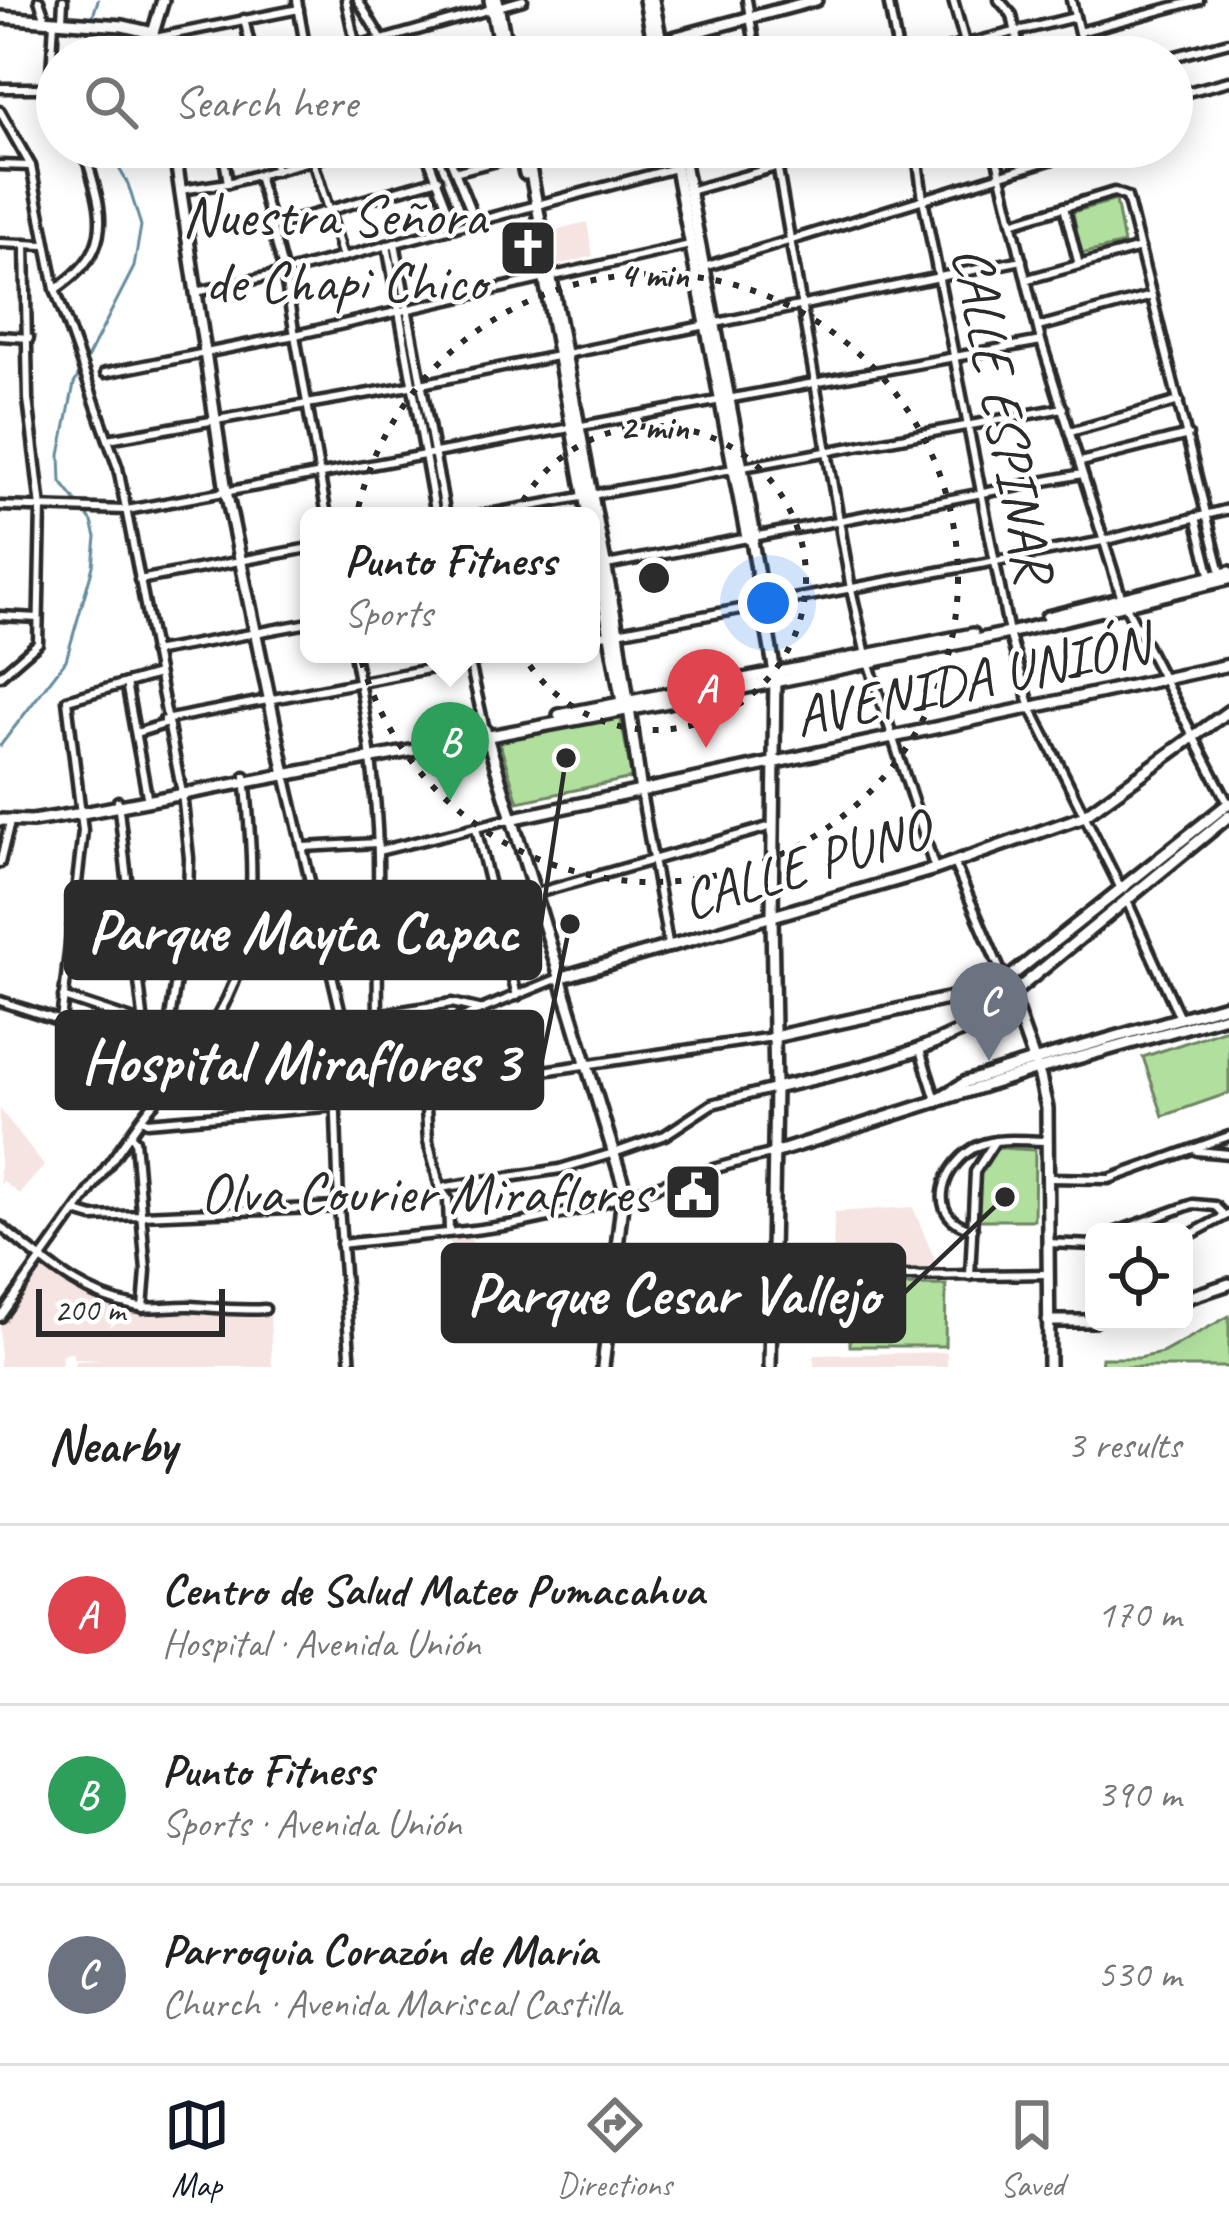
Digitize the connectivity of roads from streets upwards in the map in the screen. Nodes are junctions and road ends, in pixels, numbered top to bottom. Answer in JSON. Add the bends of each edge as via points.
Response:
{"nodes":[{"id":1,"x":39,"y":0,"type":"edge"},
{"id":2,"x":63,"y":0,"type":"edge"},
{"id":3,"x":163,"y":0,"type":"edge"},
{"id":4,"x":346,"y":0,"type":"edge"},
{"id":5,"x":358,"y":0,"type":"edge"},
{"id":6,"x":523,"y":0,"type":"edge"},
{"id":7,"x":649,"y":0,"type":"edge"},
{"id":8,"x":747,"y":0,"type":"edge"},
{"id":9,"x":816,"y":0,"type":"edge"},
{"id":10,"x":888,"y":0,"type":"edge"},
{"id":11,"x":953,"y":0,"type":"edge"},
{"id":12,"x":999,"y":0,"type":"edge"},
{"id":13,"x":1071,"y":0,"type":"edge"},
{"id":14,"x":1199,"y":0,"type":"edge"},
{"id":15,"x":298,"y":4,"type":"edge"},
{"id":16,"x":494,"y":4,"type":"edge"},
{"id":17,"x":0,"y":17,"type":"edge"},
{"id":18,"x":749,"y":17,"type":"junction"},
{"id":19,"x":1075,"y":17,"type":"junction"},
{"id":20,"x":244,"y":19,"type":"junction"},
{"id":21,"x":54,"y":21,"type":"junction"},
{"id":22,"x":1015,"y":32,"type":"junction"},
{"id":23,"x":1079,"y":32,"type":"junction"},
{"id":24,"x":54,"y":36,"type":"edge"},
{"id":25,"x":154,"y":36,"type":"junction"},
{"id":26,"x":248,"y":36,"type":"edge"},
{"id":27,"x":302,"y":36,"type":"edge"},
{"id":28,"x":353,"y":36,"type":"edge"},
{"id":29,"x":379,"y":36,"type":"edge"},
{"id":30,"x":394,"y":36,"type":"edge"},
{"id":31,"x":501,"y":36,"type":"edge"},
{"id":32,"x":656,"y":36,"type":"edge"},
{"id":33,"x":679,"y":36,"type":"edge"},
{"id":34,"x":753,"y":36,"type":"edge"},
{"id":35,"x":895,"y":36,"type":"edge"},
{"id":36,"x":963,"y":36,"type":"edge"},
{"id":37,"x":1000,"y":36,"type":"edge"},
{"id":38,"x":1016,"y":36,"type":"edge"},
{"id":39,"x":1080,"y":36,"type":"edge"},
{"id":40,"x":1229,"y":42,"type":"edge"},
{"id":41,"x":1193,"y":51,"type":"edge"},
{"id":42,"x":1229,"y":81,"type":"edge"},
{"id":43,"x":0,"y":88,"type":"edge"},
{"id":44,"x":36,"y":88,"type":"edge"},
{"id":45,"x":1193,"y":90,"type":"edge"},
{"id":46,"x":0,"y":110,"type":"edge"},
{"id":47,"x":0,"y":165,"type":"edge"},
{"id":48,"x":31,"y":166,"type":"junction"},
{"id":49,"x":87,"y":168,"type":"edge"},
{"id":50,"x":177,"y":168,"type":"edge"},
{"id":51,"x":226,"y":168,"type":"edge"},
{"id":52,"x":276,"y":168,"type":"edge"},
{"id":53,"x":287,"y":168,"type":"edge"},
{"id":54,"x":315,"y":168,"type":"edge"},
{"id":55,"x":434,"y":168,"type":"edge"},
{"id":56,"x":456,"y":168,"type":"edge"},
{"id":57,"x":468,"y":168,"type":"edge"},
{"id":58,"x":527,"y":168,"type":"edge"},
{"id":59,"x":673,"y":168,"type":"edge"},
{"id":60,"x":680,"y":168,"type":"edge"},
{"id":61,"x":771,"y":168,"type":"edge"},
{"id":62,"x":778,"y":168,"type":"edge"},
{"id":63,"x":919,"y":168,"type":"edge"},
{"id":64,"x":1000,"y":168,"type":"edge"},
{"id":65,"x":1018,"y":168,"type":"edge"},
{"id":66,"x":276,"y":171,"type":"junction"},
{"id":67,"x":458,"y":171,"type":"junction"},
{"id":68,"x":1001,"y":173,"type":"junction"},
{"id":69,"x":257,"y":176,"type":"junction"},
{"id":70,"x":439,"y":179,"type":"junction"},
{"id":71,"x":228,"y":183,"type":"junction"},
{"id":72,"x":181,"y":190,"type":"junction"},
{"id":73,"x":686,"y":192,"type":"junction"},
{"id":74,"x":923,"y":200,"type":"junction"},
{"id":75,"x":535,"y":205,"type":"junction"},
{"id":76,"x":1064,"y":207,"type":"junction"},
{"id":77,"x":328,"y":208,"type":"junction"},
{"id":78,"x":476,"y":221,"type":"junction"},
{"id":79,"x":1014,"y":222,"type":"junction"},
{"id":80,"x":272,"y":227,"type":"junction"},
{"id":81,"x":455,"y":227,"type":"junction"},
{"id":82,"x":791,"y":241,"type":"junction"},
{"id":83,"x":0,"y":243,"type":"edge"},
{"id":84,"x":25,"y":244,"type":"junction"},
{"id":85,"x":391,"y":244,"type":"junction"},
{"id":86,"x":696,"y":244,"type":"junction"},
{"id":87,"x":44,"y":245,"type":"junction"},
{"id":88,"x":1140,"y":248,"type":"junction"},
{"id":89,"x":343,"y":257,"type":"junction"},
{"id":90,"x":1022,"y":260,"type":"junction"},
{"id":91,"x":1079,"y":265,"type":"junction"},
{"id":92,"x":704,"y":267,"type":"junction"},
{"id":93,"x":284,"y":273,"type":"junction"},
{"id":94,"x":546,"y":276,"type":"junction"},
{"id":95,"x":939,"y":280,"type":"junction"},
{"id":96,"x":1027,"y":280,"type":"junction"},
{"id":97,"x":55,"y":289,"type":"junction"},
{"id":98,"x":196,"y":292,"type":"junction"},
{"id":99,"x":1152,"y":296,"type":"junction"},
{"id":100,"x":803,"y":307,"type":"junction"},
{"id":101,"x":403,"y":310,"type":"junction"},
{"id":102,"x":711,"y":326,"type":"junction"},
{"id":103,"x":1038,"y":328,"type":"junction"},
{"id":104,"x":295,"y":335,"type":"junction"},
{"id":105,"x":0,"y":336,"type":"edge"},
{"id":106,"x":29,"y":338,"type":"junction"},
{"id":107,"x":1041,"y":340,"type":"junction"},
{"id":108,"x":206,"y":353,"type":"junction"},
{"id":109,"x":561,"y":354,"type":"junction"},
{"id":110,"x":956,"y":355,"type":"junction"},
{"id":111,"x":105,"y":373,"type":"dead end"},
{"id":112,"x":815,"y":381,"type":"junction"},
{"id":113,"x":417,"y":384,"type":"junction"},
{"id":114,"x":724,"y":398,"type":"junction"},
{"id":115,"x":1179,"y":400,"type":"junction"},
{"id":116,"x":306,"y":404,"type":"junction"},
{"id":117,"x":1063,"y":408,"type":"junction"},
{"id":118,"x":216,"y":421,"type":"junction"},
{"id":119,"x":575,"y":425,"type":"junction"},
{"id":120,"x":969,"y":425,"type":"junction"},
{"id":121,"x":1070,"y":432,"type":"junction"},
{"id":122,"x":1188,"y":435,"type":"junction"},
{"id":123,"x":108,"y":439,"type":"junction"},
{"id":124,"x":826,"y":451,"type":"junction"},
{"id":125,"x":429,"y":452,"type":"junction"},
{"id":126,"x":1080,"y":462,"type":"junction"},
{"id":127,"x":738,"y":467,"type":"junction"},
{"id":128,"x":319,"y":473,"type":"junction"},
{"id":129,"x":1083,"y":474,"type":"junction"},
{"id":130,"x":226,"y":491,"type":"junction"},
{"id":131,"x":983,"y":491,"type":"junction"},
{"id":132,"x":588,"y":495,"type":"junction"},
{"id":133,"x":0,"y":506,"type":"edge"},
{"id":134,"x":325,"y":507,"type":"edge"},
{"id":135,"x":435,"y":507,"type":"edge"},
{"id":136,"x":444,"y":507,"type":"edge"},
{"id":137,"x":525,"y":507,"type":"edge"},
{"id":138,"x":588,"y":507,"type":"edge"},
{"id":139,"x":590,"y":507,"type":"edge"},
{"id":140,"x":46,"y":508,"type":"junction"},
{"id":141,"x":1229,"y":509,"type":"edge"},
{"id":142,"x":127,"y":510,"type":"junction"},
{"id":143,"x":1208,"y":514,"type":"junction"},
{"id":144,"x":1196,"y":517,"type":"junction"},
{"id":145,"x":838,"y":521,"type":"junction"},
{"id":146,"x":751,"y":538,"type":"junction"},
{"id":147,"x":1102,"y":541,"type":"junction"},
{"id":148,"x":300,"y":550,"type":"edge"},
{"id":149,"x":240,"y":561,"type":"junction"},
{"id":150,"x":996,"y":561,"type":"junction"},
{"id":151,"x":600,"y":566,"type":"edge"},
{"id":152,"x":600,"y":574,"type":"edge"},
{"id":153,"x":1221,"y":577,"type":"edge"},
{"id":154,"x":139,"y":580,"type":"junction"},
{"id":155,"x":851,"y":590,"type":"junction"},
{"id":156,"x":1124,"y":602,"type":"junction"},
{"id":157,"x":762,"y":606,"type":"junction"},
{"id":158,"x":0,"y":616,"type":"edge"},
{"id":159,"x":39,"y":618,"type":"junction"},
{"id":160,"x":300,"y":625,"type":"edge"},
{"id":161,"x":1008,"y":630,"type":"junction"},
{"id":162,"x":256,"y":633,"type":"junction"},
{"id":163,"x":614,"y":633,"type":"junction"},
{"id":164,"x":600,"y":635,"type":"edge"},
{"id":165,"x":153,"y":652,"type":"junction"},
{"id":166,"x":867,"y":658,"type":"junction"},
{"id":167,"x":356,"y":663,"type":"edge"},
{"id":168,"x":446,"y":663,"type":"edge"},
{"id":169,"x":470,"y":663,"type":"edge"},
{"id":170,"x":1229,"y":665,"type":"edge"},
{"id":171,"x":158,"y":674,"type":"junction"},
{"id":172,"x":0,"y":676,"type":"edge"},
{"id":173,"x":775,"y":677,"type":"junction"},
{"id":174,"x":1164,"y":680,"type":"junction"},
{"id":175,"x":126,"y":682,"type":"junction"},
{"id":176,"x":359,"y":682,"type":"junction"},
{"id":177,"x":271,"y":699,"type":"junction"},
{"id":178,"x":627,"y":707,"type":"junction"},
{"id":179,"x":1031,"y":708,"type":"junction"},
{"id":180,"x":1229,"y":711,"type":"edge"},
{"id":181,"x":165,"y":722,"type":"junction"},
{"id":182,"x":486,"y":732,"type":"junction"},
{"id":183,"x":136,"y":733,"type":"junction"},
{"id":184,"x":893,"y":738,"type":"junction"},
{"id":185,"x":1194,"y":738,"type":"junction"},
{"id":186,"x":370,"y":754,"type":"junction"},
{"id":187,"x":772,"y":764,"type":"junction"},
{"id":188,"x":285,"y":772,"type":"junction"},
{"id":189,"x":245,"y":778,"type":"junction"},
{"id":190,"x":181,"y":791,"type":"junction"},
{"id":191,"x":641,"y":792,"type":"junction"},
{"id":192,"x":147,"y":796,"type":"junction"},
{"id":193,"x":118,"y":803,"type":"junction"},
{"id":194,"x":1229,"y":804,"type":"edge"},
{"id":195,"x":83,"y":810,"type":"junction"},
{"id":196,"x":1229,"y":816,"type":"edge"},
{"id":197,"x":1082,"y":817,"type":"junction"},
{"id":198,"x":510,"y":819,"type":"junction"},
{"id":199,"x":5,"y":821,"type":"edge"},
{"id":200,"x":772,"y":826,"type":"junction"},
{"id":201,"x":476,"y":828,"type":"junction"},
{"id":202,"x":1192,"y":840,"type":"junction"},
{"id":203,"x":302,"y":847,"type":"junction"},
{"id":204,"x":377,"y":847,"type":"junction"},
{"id":205,"x":652,"y":860,"type":"junction"},
{"id":206,"x":0,"y":863,"type":"edge"},
{"id":207,"x":954,"y":863,"type":"junction"},
{"id":208,"x":935,"y":869,"type":"junction"},
{"id":209,"x":314,"y":894,"type":"junction"},
{"id":210,"x":533,"y":894,"type":"junction"},
{"id":211,"x":493,"y":895,"type":"junction"},
{"id":212,"x":1124,"y":895,"type":"junction"},
{"id":213,"x":250,"y":902,"type":"junction"},
{"id":214,"x":375,"y":902,"type":"junction"},
{"id":215,"x":188,"y":903,"type":"junction"},
{"id":216,"x":772,"y":917,"type":"junction"},
{"id":217,"x":669,"y":948,"type":"junction"},
{"id":218,"x":183,"y":950,"type":"junction"},
{"id":219,"x":138,"y":956,"type":"junction"},
{"id":220,"x":67,"y":968,"type":"junction"},
{"id":221,"x":559,"y":978,"type":"junction"},
{"id":222,"x":1005,"y":981,"type":"junction"},
{"id":223,"x":1011,"y":995,"type":"junction"},
{"id":224,"x":517,"y":996,"type":"junction"},
{"id":225,"x":63,"y":997,"type":"junction"},
{"id":226,"x":0,"y":1001,"type":"edge"},
{"id":227,"x":1229,"y":1004,"type":"edge"},
{"id":228,"x":482,"y":1010,"type":"junction"},
{"id":229,"x":1229,"y":1015,"type":"edge"},
{"id":230,"x":377,"y":1017,"type":"junction"},
{"id":231,"x":1180,"y":1018,"type":"junction"},
{"id":232,"x":61,"y":1022,"type":"junction"},
{"id":233,"x":345,"y":1022,"type":"junction"},
{"id":234,"x":144,"y":1025,"type":"junction"},
{"id":235,"x":168,"y":1032,"type":"junction"},
{"id":236,"x":773,"y":1037,"type":"junction"},
{"id":237,"x":1124,"y":1039,"type":"junction"},
{"id":238,"x":201,"y":1043,"type":"junction"},
{"id":239,"x":350,"y":1050,"type":"junction"},
{"id":240,"x":381,"y":1050,"type":"junction"},
{"id":241,"x":920,"y":1050,"type":"junction"},
{"id":242,"x":585,"y":1063,"type":"junction"},
{"id":243,"x":1035,"y":1065,"type":"junction"},
{"id":244,"x":386,"y":1076,"type":"junction"},
{"id":245,"x":424,"y":1076,"type":"junction"},
{"id":246,"x":337,"y":1082,"type":"junction"},
{"id":247,"x":775,"y":1088,"type":"junction"},
{"id":248,"x":935,"y":1097,"type":"junction"},
{"id":249,"x":154,"y":1103,"type":"junction"},
{"id":250,"x":337,"y":1106,"type":"junction"},
{"id":251,"x":142,"y":1119,"type":"junction"},
{"id":252,"x":130,"y":1136,"type":"junction"},
{"id":253,"x":1229,"y":1136,"type":"edge"},
{"id":254,"x":994,"y":1141,"type":"junction"},
{"id":255,"x":1048,"y":1142,"type":"junction"},
{"id":256,"x":1189,"y":1152,"type":"junction"},
{"id":257,"x":614,"y":1153,"type":"junction"},
{"id":258,"x":771,"y":1154,"type":"junction"},
{"id":259,"x":1229,"y":1154,"type":"edge"},
{"id":260,"x":1048,"y":1178,"type":"junction"},
{"id":261,"x":440,"y":1188,"type":"junction"},
{"id":262,"x":625,"y":1195,"type":"junction"},
{"id":263,"x":339,"y":1207,"type":"junction"},
{"id":264,"x":76,"y":1212,"type":"junction"},
{"id":265,"x":140,"y":1215,"type":"junction"},
{"id":266,"x":1226,"y":1215,"type":"edge"},
{"id":267,"x":1141,"y":1223,"type":"edge"},
{"id":268,"x":0,"y":1226,"type":"edge"},
{"id":269,"x":973,"y":1229,"type":"junction"},
{"id":270,"x":449,"y":1231,"type":"junction"},
{"id":271,"x":1193,"y":1233,"type":"edge"},
{"id":272,"x":1048,"y":1243,"type":"junction"},
{"id":273,"x":341,"y":1244,"type":"junction"},
{"id":274,"x":1085,"y":1245,"type":"edge"},
{"id":275,"x":42,"y":1259,"type":"junction"},
{"id":276,"x":1048,"y":1274,"type":"junction"},
{"id":277,"x":970,"y":1276,"type":"junction"},
{"id":278,"x":770,"y":1277,"type":"junction"},
{"id":279,"x":1229,"y":1284,"type":"edge"},
{"id":280,"x":1193,"y":1296,"type":"edge"},
{"id":281,"x":143,"y":1307,"type":"junction"},
{"id":282,"x":265,"y":1309,"type":"dead end"},
{"id":283,"x":0,"y":1317,"type":"edge"},
{"id":284,"x":1048,"y":1322,"type":"junction"},
{"id":285,"x":1085,"y":1322,"type":"edge"},
{"id":286,"x":351,"y":1367,"type":"edge"},
{"id":287,"x":603,"y":1367,"type":"edge"},
{"id":288,"x":770,"y":1367,"type":"edge"},
{"id":289,"x":1048,"y":1367,"type":"edge"}],
"edges":[{"from":1,"to":21,"type":"street"},
{"from":2,"to":21,"type":"street"},
{"from":3,"to":25,"type":"street"},
{"from":4,"to":28,"type":"street"},
{"from":5,"to":29,"type":"street"},
{"from":6,"to":16,"type":"street"},
{"from":7,"to":32,"type":"street"},
{"from":8,"to":18,"type":"street"},
{"from":9,"to":18,"type":"street"},
{"from":10,"to":35,"type":"street"},
{"from":11,"to":36,"type":"street"},
{"from":12,"to":22,"type":"street"},
{"from":13,"to":19,"type":"street"},
{"from":14,"to":23,"type":"street"},
{"from":15,"to":20,"type":"street"},
{"from":15,"to":27,"type":"street"},
{"from":16,"to":30,"type":"street"},
{"from":16,"to":31,"type":"street"},
{"from":17,"to":21,"type":"street"},
{"from":18,"to":33,"type":"street"},
{"from":18,"to":34,"type":"street"},
{"from":19,"to":22,"type":"street"},
{"from":19,"to":23,"type":"street"},
{"from":20,"to":25,"type":"street"},
{"from":20,"to":26,"type":"street"},
{"from":21,"to":24,"type":"street"},
{"from":21,"to":25,"type":"street","via":[[142,28]]},
{"from":22,"to":37,"type":"street"},
{"from":22,"to":38,"type":"street"},
{"from":23,"to":39,"type":"street"},
{"from":40,"to":41,"type":"street"},
{"from":42,"to":45,"type":"street"},
{"from":43,"to":44,"type":"street"},
{"from":46,"to":48,"type":"street"},
{"from":47,"to":48,"type":"street"},
{"from":48,"to":87,"type":"street"},
{"from":49,"to":97,"type":"street","via":[[102,215],[99,243]]},
{"from":50,"to":72,"type":"street"},
{"from":51,"to":71,"type":"street"},
{"from":52,"to":66,"type":"street"},
{"from":53,"to":66,"type":"street"},
{"from":54,"to":77,"type":"street"},
{"from":55,"to":70,"type":"street"},
{"from":56,"to":67,"type":"street"},
{"from":57,"to":67,"type":"street"},
{"from":58,"to":75,"type":"street"},
{"from":59,"to":75,"type":"street"},
{"from":60,"to":73,"type":"street"},
{"from":61,"to":73,"type":"street"},
{"from":62,"to":82,"type":"street"},
{"from":63,"to":74,"type":"street","name":"CALLE ESPINAR"},
{"from":64,"to":68,"type":"street"},
{"from":65,"to":68,"type":"street"},
{"from":66,"to":69,"type":"street"},
{"from":67,"to":78,"type":"street"},
{"from":68,"to":74,"type":"street"},
{"from":68,"to":79,"type":"street"},
{"from":69,"to":71,"type":"street"},
{"from":69,"to":80,"type":"street"},
{"from":70,"to":77,"type":"street"},
{"from":70,"to":81,"type":"street"},
{"from":71,"to":72,"type":"street"},
{"from":72,"to":98,"type":"street"},
{"from":73,"to":86,"type":"street"},
{"from":74,"to":82,"type":"street"},
{"from":74,"to":95,"type":"street","name":"CALLE ESPINAR"},
{"from":75,"to":78,"type":"street"},
{"from":75,"to":94,"type":"street"},
{"from":76,"to":79,"type":"street"},
{"from":76,"to":88,"type":"street","via":[[1124,194]]},
{"from":76,"to":91,"type":"street"},
{"from":77,"to":80,"type":"street"},
{"from":77,"to":89,"type":"street"},
{"from":78,"to":81,"type":"street"},
{"from":79,"to":90,"type":"street"},
{"from":80,"to":93,"type":"street"},
{"from":81,"to":85,"type":"street"},
{"from":82,"to":92,"type":"street"},
{"from":82,"to":100,"type":"street"},
{"from":83,"to":84,"type":"street"},
{"from":84,"to":87,"type":"street"},
{"from":84,"to":106,"type":"street"},
{"from":85,"to":89,"type":"street"},
{"from":85,"to":101,"type":"street"},
{"from":86,"to":92,"type":"street"},
{"from":86,"to":94,"type":"street"},
{"from":86,"to":102,"type":"street"},
{"from":87,"to":97,"type":"street"},
{"from":88,"to":91,"type":"street"},
{"from":88,"to":99,"type":"street"},
{"from":89,"to":93,"type":"street"},
{"from":90,"to":95,"type":"street"},
{"from":90,"to":96,"type":"street"},
{"from":91,"to":96,"type":"street"},
{"from":92,"to":102,"type":"street"},
{"from":93,"to":98,"type":"street"},
{"from":93,"to":104,"type":"street"},
{"from":94,"to":101,"type":"street"},
{"from":94,"to":109,"type":"street"},
{"from":95,"to":100,"type":"street"},
{"from":95,"to":110,"type":"street","name":"CALLE ESPINAR"},
{"from":96,"to":103,"type":"street"},
{"from":97,"to":123,"type":"street"},
{"from":98,"to":108,"type":"street"},
{"from":99,"to":103,"type":"street"},
{"from":99,"to":115,"type":"street"},
{"from":100,"to":102,"type":"street"},
{"from":100,"to":112,"type":"street"},
{"from":101,"to":104,"type":"street"},
{"from":101,"to":113,"type":"street"},
{"from":102,"to":109,"type":"street"},
{"from":102,"to":114,"type":"street"},
{"from":103,"to":107,"type":"street"},
{"from":104,"to":108,"type":"street"},
{"from":104,"to":116,"type":"street"},
{"from":105,"to":106,"type":"street"},
{"from":106,"to":140,"type":"street","via":[[28,399]]},
{"from":107,"to":110,"type":"street"},
{"from":107,"to":117,"type":"street"},
{"from":108,"to":111,"type":"street"},
{"from":108,"to":118,"type":"street"},
{"from":109,"to":113,"type":"street"},
{"from":109,"to":119,"type":"street"},
{"from":110,"to":112,"type":"street"},
{"from":110,"to":120,"type":"street","name":"CALLE ESPINAR"},
{"from":112,"to":114,"type":"street"},
{"from":112,"to":124,"type":"street"},
{"from":113,"to":116,"type":"street"},
{"from":113,"to":125,"type":"street"},
{"from":114,"to":119,"type":"street"},
{"from":114,"to":127,"type":"street"},
{"from":115,"to":121,"type":"street"},
{"from":115,"to":122,"type":"street"},
{"from":116,"to":118,"type":"street"},
{"from":116,"to":128,"type":"street"},
{"from":117,"to":120,"type":"street"},
{"from":117,"to":121,"type":"street"},
{"from":118,"to":123,"type":"street"},
{"from":118,"to":130,"type":"street"},
{"from":119,"to":125,"type":"street"},
{"from":119,"to":132,"type":"street"},
{"from":120,"to":124,"type":"street"},
{"from":120,"to":131,"type":"street","name":"CALLE ESPINAR"},
{"from":121,"to":126,"type":"street"},
{"from":122,"to":126,"type":"street"},
{"from":122,"to":143,"type":"street"},
{"from":123,"to":142,"type":"street"},
{"from":124,"to":127,"type":"street"},
{"from":124,"to":145,"type":"street"},
{"from":125,"to":128,"type":"street"},
{"from":125,"to":135,"type":"street"},
{"from":125,"to":136,"type":"street"},
{"from":126,"to":129,"type":"street"},
{"from":127,"to":132,"type":"street"},
{"from":127,"to":146,"type":"street"},
{"from":128,"to":130,"type":"street"},
{"from":128,"to":134,"type":"street"},
{"from":129,"to":131,"type":"street"},
{"from":129,"to":147,"type":"street"},
{"from":130,"to":142,"type":"street"},
{"from":130,"to":149,"type":"street"},
{"from":131,"to":145,"type":"street"},
{"from":131,"to":150,"type":"street","name":"CALLE ESPINAR"},
{"from":132,"to":137,"type":"street"},
{"from":132,"to":138,"type":"street"},
{"from":132,"to":139,"type":"street"},
{"from":133,"to":140,"type":"street"},
{"from":140,"to":142,"type":"street"},
{"from":140,"to":159,"type":"street"},
{"from":141,"to":143,"type":"street"},
{"from":142,"to":154,"type":"street"},
{"from":143,"to":144,"type":"street"},
{"from":143,"to":153,"type":"street"},
{"from":144,"to":147,"type":"street"},
{"from":144,"to":153,"type":"street"},
{"from":145,"to":146,"type":"street"},
{"from":145,"to":155,"type":"street"},
{"from":146,"to":151,"type":"street"},
{"from":146,"to":157,"type":"street"},
{"from":147,"to":150,"type":"street"},
{"from":147,"to":156,"type":"street"},
{"from":148,"to":149,"type":"street"},
{"from":149,"to":154,"type":"street"},
{"from":149,"to":162,"type":"street"},
{"from":150,"to":155,"type":"street"},
{"from":150,"to":161,"type":"street","name":"CALLE ESPINAR"},
{"from":152,"to":163,"type":"street"},
{"from":153,"to":156,"type":"street"},
{"from":154,"to":165,"type":"street"},
{"from":155,"to":157,"type":"street"},
{"from":155,"to":166,"type":"street"},
{"from":156,"to":161,"type":"street"},
{"from":156,"to":174,"type":"street"},
{"from":157,"to":163,"type":"street"},
{"from":157,"to":173,"type":"street"},
{"from":158,"to":159,"type":"street"},
{"from":159,"to":172,"type":"street","via":[[38,643]]},
{"from":160,"to":162,"type":"street"},
{"from":161,"to":166,"type":"street"},
{"from":161,"to":179,"type":"street","name":"CALLE ESPINAR"},
{"from":162,"to":165,"type":"street"},
{"from":162,"to":177,"type":"street"},
{"from":163,"to":164,"type":"street"},
{"from":163,"to":178,"type":"street"},
{"from":165,"to":171,"type":"street"},
{"from":166,"to":173,"type":"street"},
{"from":166,"to":184,"type":"street"},
{"from":167,"to":176,"type":"street"},
{"from":168,"to":176,"type":"street"},
{"from":169,"to":182,"type":"street"},
{"from":170,"to":174,"type":"street","name":"AVENIDA UNIÓN"},
{"from":171,"to":175,"type":"street"},
{"from":171,"to":181,"type":"street"},
{"from":173,"to":178,"type":"street"},
{"from":173,"to":187,"type":"street"},
{"from":174,"to":179,"type":"street","name":"AVENIDA UNIÓN"},
{"from":174,"to":185,"type":"street"},
{"from":175,"to":183,"type":"street"},
{"from":175,"to":195,"type":"street","via":[[67,700]]},
{"from":176,"to":177,"type":"street"},
{"from":176,"to":186,"type":"street"},
{"from":177,"to":181,"type":"street"},
{"from":177,"to":188,"type":"street"},
{"from":178,"to":182,"type":"street"},
{"from":178,"to":191,"type":"street"},
{"from":179,"to":184,"type":"street","name":"AVENIDA UNIÓN"},
{"from":179,"to":197,"type":"street","name":"CALLE ESPINAR"},
{"from":180,"to":185,"type":"street","name":"CALLE PUNO"},
{"from":181,"to":183,"type":"street"},
{"from":181,"to":190,"type":"street"},
{"from":182,"to":186,"type":"street"},
{"from":182,"to":198,"type":"street"},
{"from":183,"to":192,"type":"street"},
{"from":184,"to":187,"type":"street","name":"AVENIDA UNIÓN"},
{"from":184,"to":208,"type":"street"},
{"from":185,"to":194,"type":"street"},
{"from":185,"to":197,"type":"street","name":"CALLE PUNO"},
{"from":186,"to":188,"type":"street"},
{"from":186,"to":204,"type":"street"},
{"from":187,"to":191,"type":"street","name":"AVENIDA UNIÓN"},
{"from":187,"to":200,"type":"street"},
{"from":188,"to":189,"type":"street"},
{"from":188,"to":203,"type":"street"},
{"from":189,"to":190,"type":"street"},
{"from":189,"to":213,"type":"street"},
{"from":190,"to":192,"type":"street"},
{"from":190,"to":193,"type":"street"},
{"from":190,"to":215,"type":"street"},
{"from":191,"to":198,"type":"street","name":"AVENIDA UNIÓN"},
{"from":191,"to":205,"type":"street"},
{"from":192,"to":193,"type":"street"},
{"from":193,"to":195,"type":"street"},
{"from":193,"to":219,"type":"street"},
{"from":194,"to":202,"type":"street"},
{"from":195,"to":199,"type":"street"},
{"from":195,"to":220,"type":"street"},
{"from":196,"to":202,"type":"street"},
{"from":197,"to":207,"type":"street","name":"CALLE PUNO"},
{"from":197,"to":212,"type":"street","name":"CALLE ESPINAR"},
{"from":198,"to":201,"type":"street","name":"AVENIDA UNIÓN"},
{"from":198,"to":210,"type":"street"},
{"from":199,"to":206,"type":"street"},
{"from":200,"to":205,"type":"street"},
{"from":200,"to":216,"type":"street"},
{"from":201,"to":204,"type":"street","name":"AVENIDA UNIÓN"},
{"from":201,"to":211,"type":"street"},
{"from":202,"to":212,"type":"street"},
{"from":203,"to":204,"type":"street","name":"AVENIDA UNIÓN"},
{"from":203,"to":209,"type":"street"},
{"from":204,"to":214,"type":"street"},
{"from":205,"to":210,"type":"street"},
{"from":205,"to":217,"type":"street"},
{"from":207,"to":208,"type":"street","name":"CALLE PUNO"},
{"from":207,"to":222,"type":"street"},
{"from":208,"to":216,"type":"street","name":"CALLE PUNO"},
{"from":209,"to":213,"type":"street"},
{"from":209,"to":233,"type":"street"},
{"from":210,"to":221,"type":"street"},
{"from":211,"to":214,"type":"street"},
{"from":211,"to":224,"type":"street"},
{"from":212,"to":222,"type":"street"},
{"from":212,"to":223,"type":"street"},
{"from":212,"to":231,"type":"street","name":"CALLE ESPINAR"},
{"from":213,"to":215,"type":"street"},
{"from":213,"to":238,"type":"street","via":[[239,967]]},
{"from":214,"to":230,"type":"street"},
{"from":215,"to":218,"type":"street"},
{"from":216,"to":217,"type":"street","name":"CALLE PUNO"},
{"from":216,"to":236,"type":"street"},
{"from":217,"to":221,"type":"street","name":"CALLE PUNO"},
{"from":218,"to":219,"type":"street"},
{"from":218,"to":235,"type":"street"},
{"from":219,"to":220,"type":"street"},
{"from":219,"to":234,"type":"street"},
{"from":220,"to":225,"type":"street"},
{"from":221,"to":224,"type":"street","name":"CALLE PUNO"},
{"from":221,"to":242,"type":"street"},
{"from":222,"to":223,"type":"street"},
{"from":222,"to":236,"type":"street"},
{"from":223,"to":241,"type":"street"},
{"from":223,"to":243,"type":"street"},
{"from":224,"to":228,"type":"street","name":"CALLE PUNO"},
{"from":225,"to":232,"type":"street"},
{"from":225,"to":234,"type":"street"},
{"from":226,"to":232,"type":"street"},
{"from":227,"to":231,"type":"street"},
{"from":228,"to":230,"type":"street","via":[[452,1003]]},
{"from":228,"to":240,"type":"street","name":"CALLE PUNO"},
{"from":229,"to":237,"type":"street"},
{"from":230,"to":233,"type":"street"},
{"from":230,"to":240,"type":"street"},
{"from":231,"to":237,"type":"street"},
{"from":232,"to":249,"type":"street"},
{"from":233,"to":238,"type":"street"},
{"from":233,"to":239,"type":"street"},
{"from":234,"to":235,"type":"street"},
{"from":235,"to":238,"type":"street"},
{"from":236,"to":242,"type":"street"},
{"from":236,"to":247,"type":"street"},
{"from":237,"to":243,"type":"street"},
{"from":238,"to":249,"type":"street"},
{"from":239,"to":240,"type":"street","name":"CALLE PUNO"},
{"from":239,"to":246,"type":"street","via":[[334,1055]]},
{"from":240,"to":244,"type":"street"},
{"from":241,"to":247,"type":"street"},
{"from":241,"to":248,"type":"street"},
{"from":242,"to":245,"type":"street"},
{"from":242,"to":257,"type":"street"},
{"from":243,"to":248,"type":"street"},
{"from":243,"to":248,"type":"street"},
{"from":243,"to":255,"type":"street"},
{"from":244,"to":245,"type":"street"},
{"from":244,"to":246,"type":"street"},
{"from":245,"to":261,"type":"street"},
{"from":246,"to":250,"type":"street"},
{"from":247,"to":257,"type":"street","via":[[712,1104],[665,1135]]},
{"from":247,"to":258,"type":"street"},
{"from":248,"to":258,"type":"street"},
{"from":249,"to":251,"type":"street"},
{"from":250,"to":251,"type":"street"},
{"from":250,"to":263,"type":"street"},
{"from":251,"to":252,"type":"street"},
{"from":252,"to":264,"type":"street"},
{"from":252,"to":265,"type":"street"},
{"from":253,"to":256,"type":"street"},
{"from":254,"to":255,"type":"street"},
{"from":254,"to":269,"type":"street","via":[[975,1172]]},
{"from":254,"to":269,"type":"street","via":[[966,1153],[944,1186],[948,1218]]},
{"from":255,"to":260,"type":"street"},
{"from":256,"to":259,"type":"street"},
{"from":256,"to":260,"type":"street","via":[[1109,1179]]},
{"from":257,"to":261,"type":"street"},
{"from":257,"to":262,"type":"street"},
{"from":258,"to":262,"type":"street"},
{"from":258,"to":278,"type":"street"},
{"from":260,"to":272,"type":"street"},
{"from":261,"to":270,"type":"street"},
{"from":262,"to":270,"type":"street","via":[[511,1225]]},
{"from":262,"to":287,"type":"street"},
{"from":263,"to":265,"type":"street"},
{"from":263,"to":273,"type":"street"},
{"from":264,"to":265,"type":"street"},
{"from":264,"to":275,"type":"street"},
{"from":265,"to":281,"type":"street"},
{"from":266,"to":267,"type":"street","via":[[1193,1204]]},
{"from":266,"to":271,"type":"street"},
{"from":268,"to":275,"type":"street"},
{"from":269,"to":277,"type":"street"},
{"from":270,"to":273,"type":"street"},
{"from":272,"to":274,"type":"street"},
{"from":272,"to":276,"type":"street"},
{"from":273,"to":286,"type":"street"},
{"from":275,"to":281,"type":"street","via":[[87,1292]]},
{"from":275,"to":283,"type":"street"},
{"from":276,"to":277,"type":"street"},
{"from":276,"to":284,"type":"street"},
{"from":277,"to":278,"type":"street"},
{"from":278,"to":288,"type":"street"},
{"from":279,"to":280,"type":"street"},
{"from":281,"to":282,"type":"street"},
{"from":284,"to":285,"type":"street"},
{"from":284,"to":289,"type":"street"}]}
